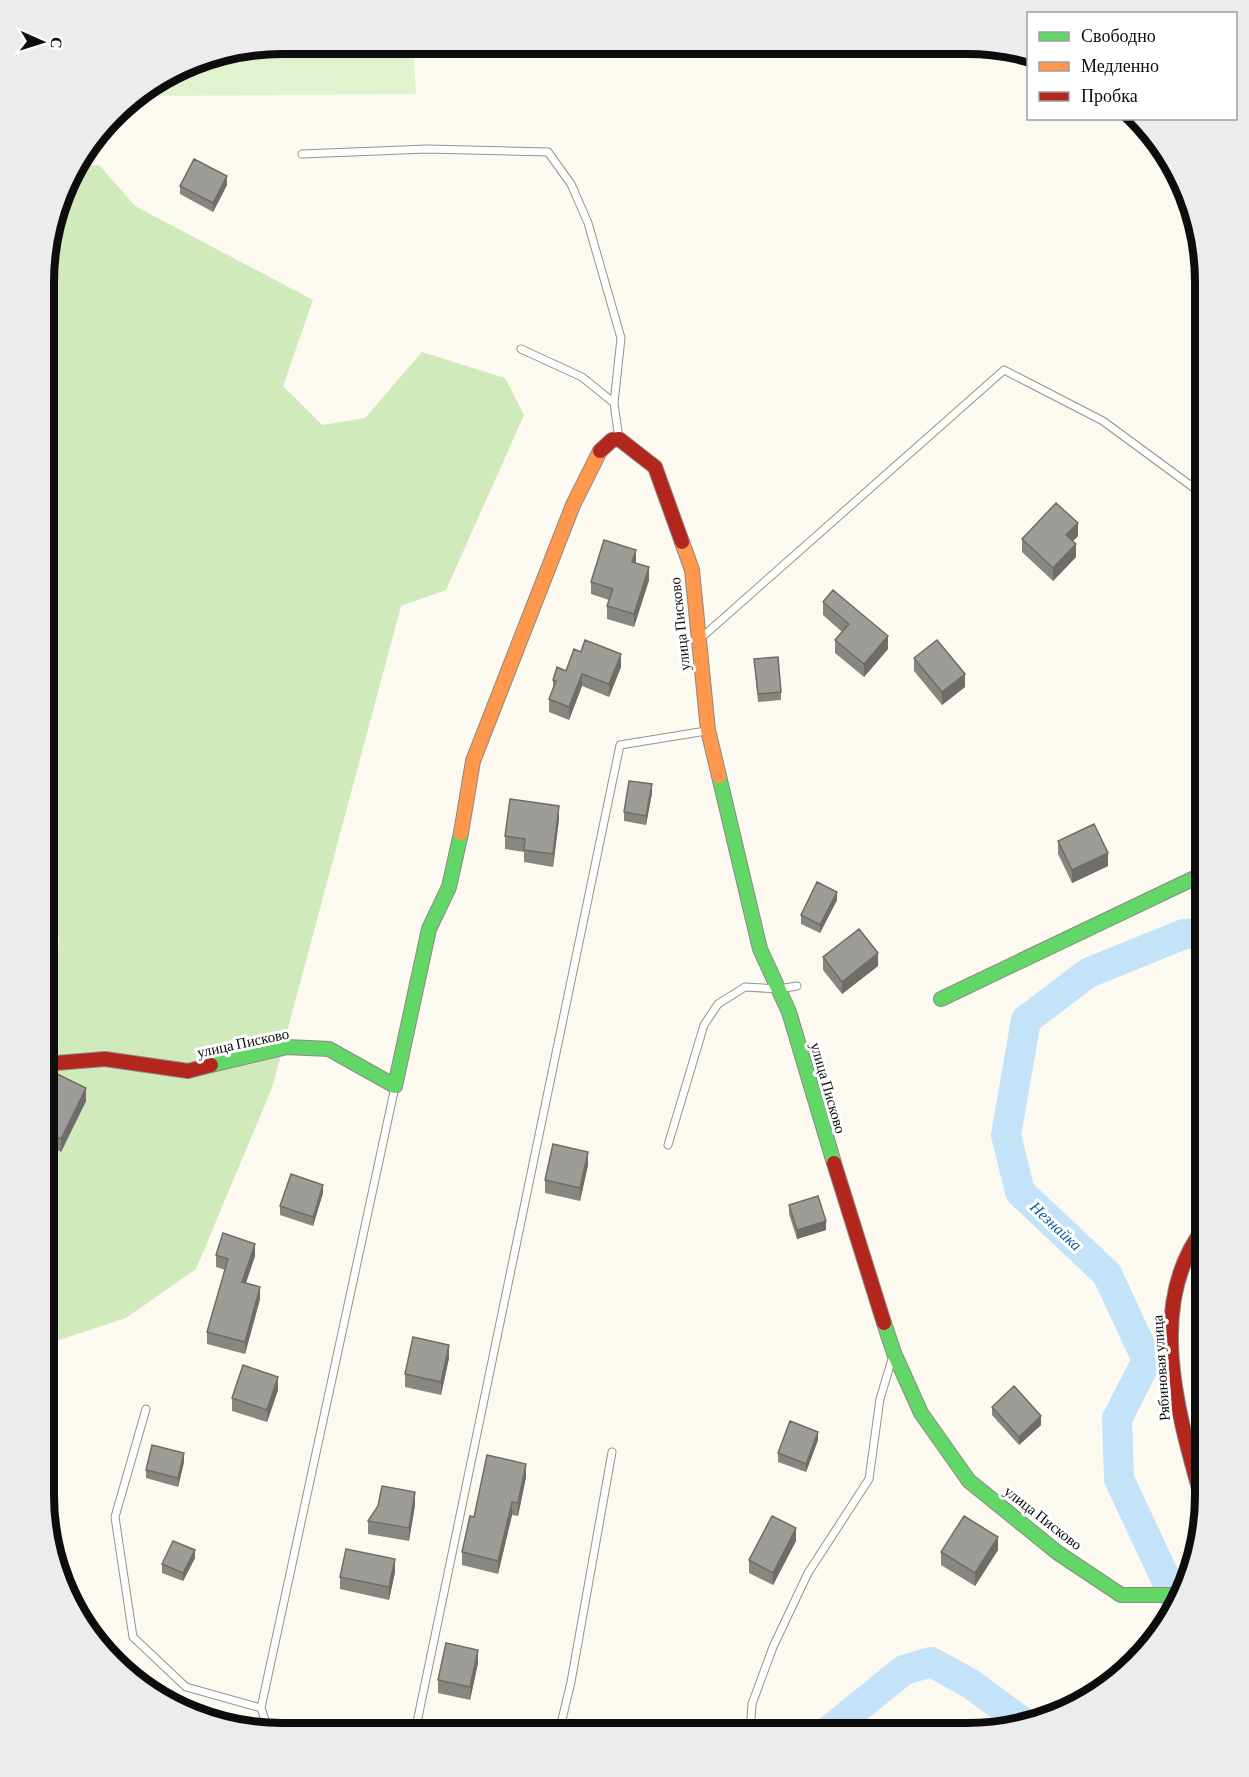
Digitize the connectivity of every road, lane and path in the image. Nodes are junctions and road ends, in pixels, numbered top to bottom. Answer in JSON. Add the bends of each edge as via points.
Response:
{"nodes":[{"id":1,"x":302,"y":154,"type":"dead end"},
{"id":2,"x":521,"y":349,"type":"dead end"},
{"id":3,"x":614,"y":403,"type":"junction"},
{"id":4,"x":619,"y":439,"type":"junction"},
{"id":5,"x":1195,"y":489,"type":"edge"},
{"id":6,"x":698,"y":641,"type":"junction"},
{"id":7,"x":708,"y":730,"type":"junction"},
{"id":8,"x":1195,"y":878,"type":"edge"},
{"id":9,"x":798,"y":986,"type":"dead end"},
{"id":10,"x":779,"y":989,"type":"junction"},
{"id":11,"x":941,"y":999,"type":"dead end"},
{"id":12,"x":54,"y":1063,"type":"edge"},
{"id":13,"x":395,"y":1086,"type":"junction"},
{"id":14,"x":668,"y":1145,"type":"dead end"},
{"id":15,"x":1195,"y":1241,"type":"edge"},
{"id":16,"x":894,"y":1353,"type":"junction"},
{"id":17,"x":146,"y":1409,"type":"dead end"},
{"id":18,"x":612,"y":1452,"type":"dead end"},
{"id":19,"x":1195,"y":1474,"type":"edge"},
{"id":20,"x":1172,"y":1595,"type":"edge"},
{"id":21,"x":261,"y":1708,"type":"junction"},
{"id":22,"x":266,"y":1723,"type":"edge"},
{"id":23,"x":416,"y":1723,"type":"edge"},
{"id":24,"x":561,"y":1723,"type":"edge"},
{"id":25,"x":751,"y":1723,"type":"edge"}],
"edges":[{"from":1,"to":3,"type":"lane","via":[[427,149],[548,152],[572,184],[588,223],[621,338]]},
{"from":2,"to":3,"type":"lane","via":[[582,377]]},
{"from":3,"to":4,"type":"lane"},
{"from":4,"to":6,"type":"street","name":"улица Писково","via":[[655,467],[692,570]]},
{"from":4,"to":13,"type":"street","via":[[602,447],[573,505],[473,761],[459,847],[449,887],[429,929]]},
{"from":5,"to":6,"type":"lane","via":[[1103,421],[1004,370]]},
{"from":6,"to":7,"type":"street","name":"улица Писково"},
{"from":7,"to":10,"type":"street","name":"улица Писково","via":[[760,950]]},
{"from":7,"to":23,"type":"lane","via":[[620,745]]},
{"from":8,"to":11,"type":"street"},
{"from":9,"to":10,"type":"lane"},
{"from":10,"to":14,"type":"lane","via":[[745,987],[718,1004],[704,1025]]},
{"from":10,"to":16,"type":"street","name":"улица Писково"},
{"from":12,"to":13,"type":"street","name":"улица Писково","via":[[105,1059],[189,1071],[288,1047],[329,1049]]},
{"from":13,"to":21,"type":"lane"},
{"from":15,"to":19,"type":"street","name":"Рябиновая улица","via":[[1184,1256],[1172,1318],[1178,1413]]},
{"from":16,"to":20,"type":"street","name":"улица Писково","via":[[921,1413],[969,1481],[1058,1553],[1121,1594]]},
{"from":16,"to":25,"type":"lane","via":[[880,1399],[869,1479],[808,1573],[752,1704]]},
{"from":17,"to":21,"type":"lane","via":[[115,1518],[132,1636],[186,1687]]},
{"from":18,"to":24,"type":"lane"},
{"from":21,"to":22,"type":"lane"}]}
